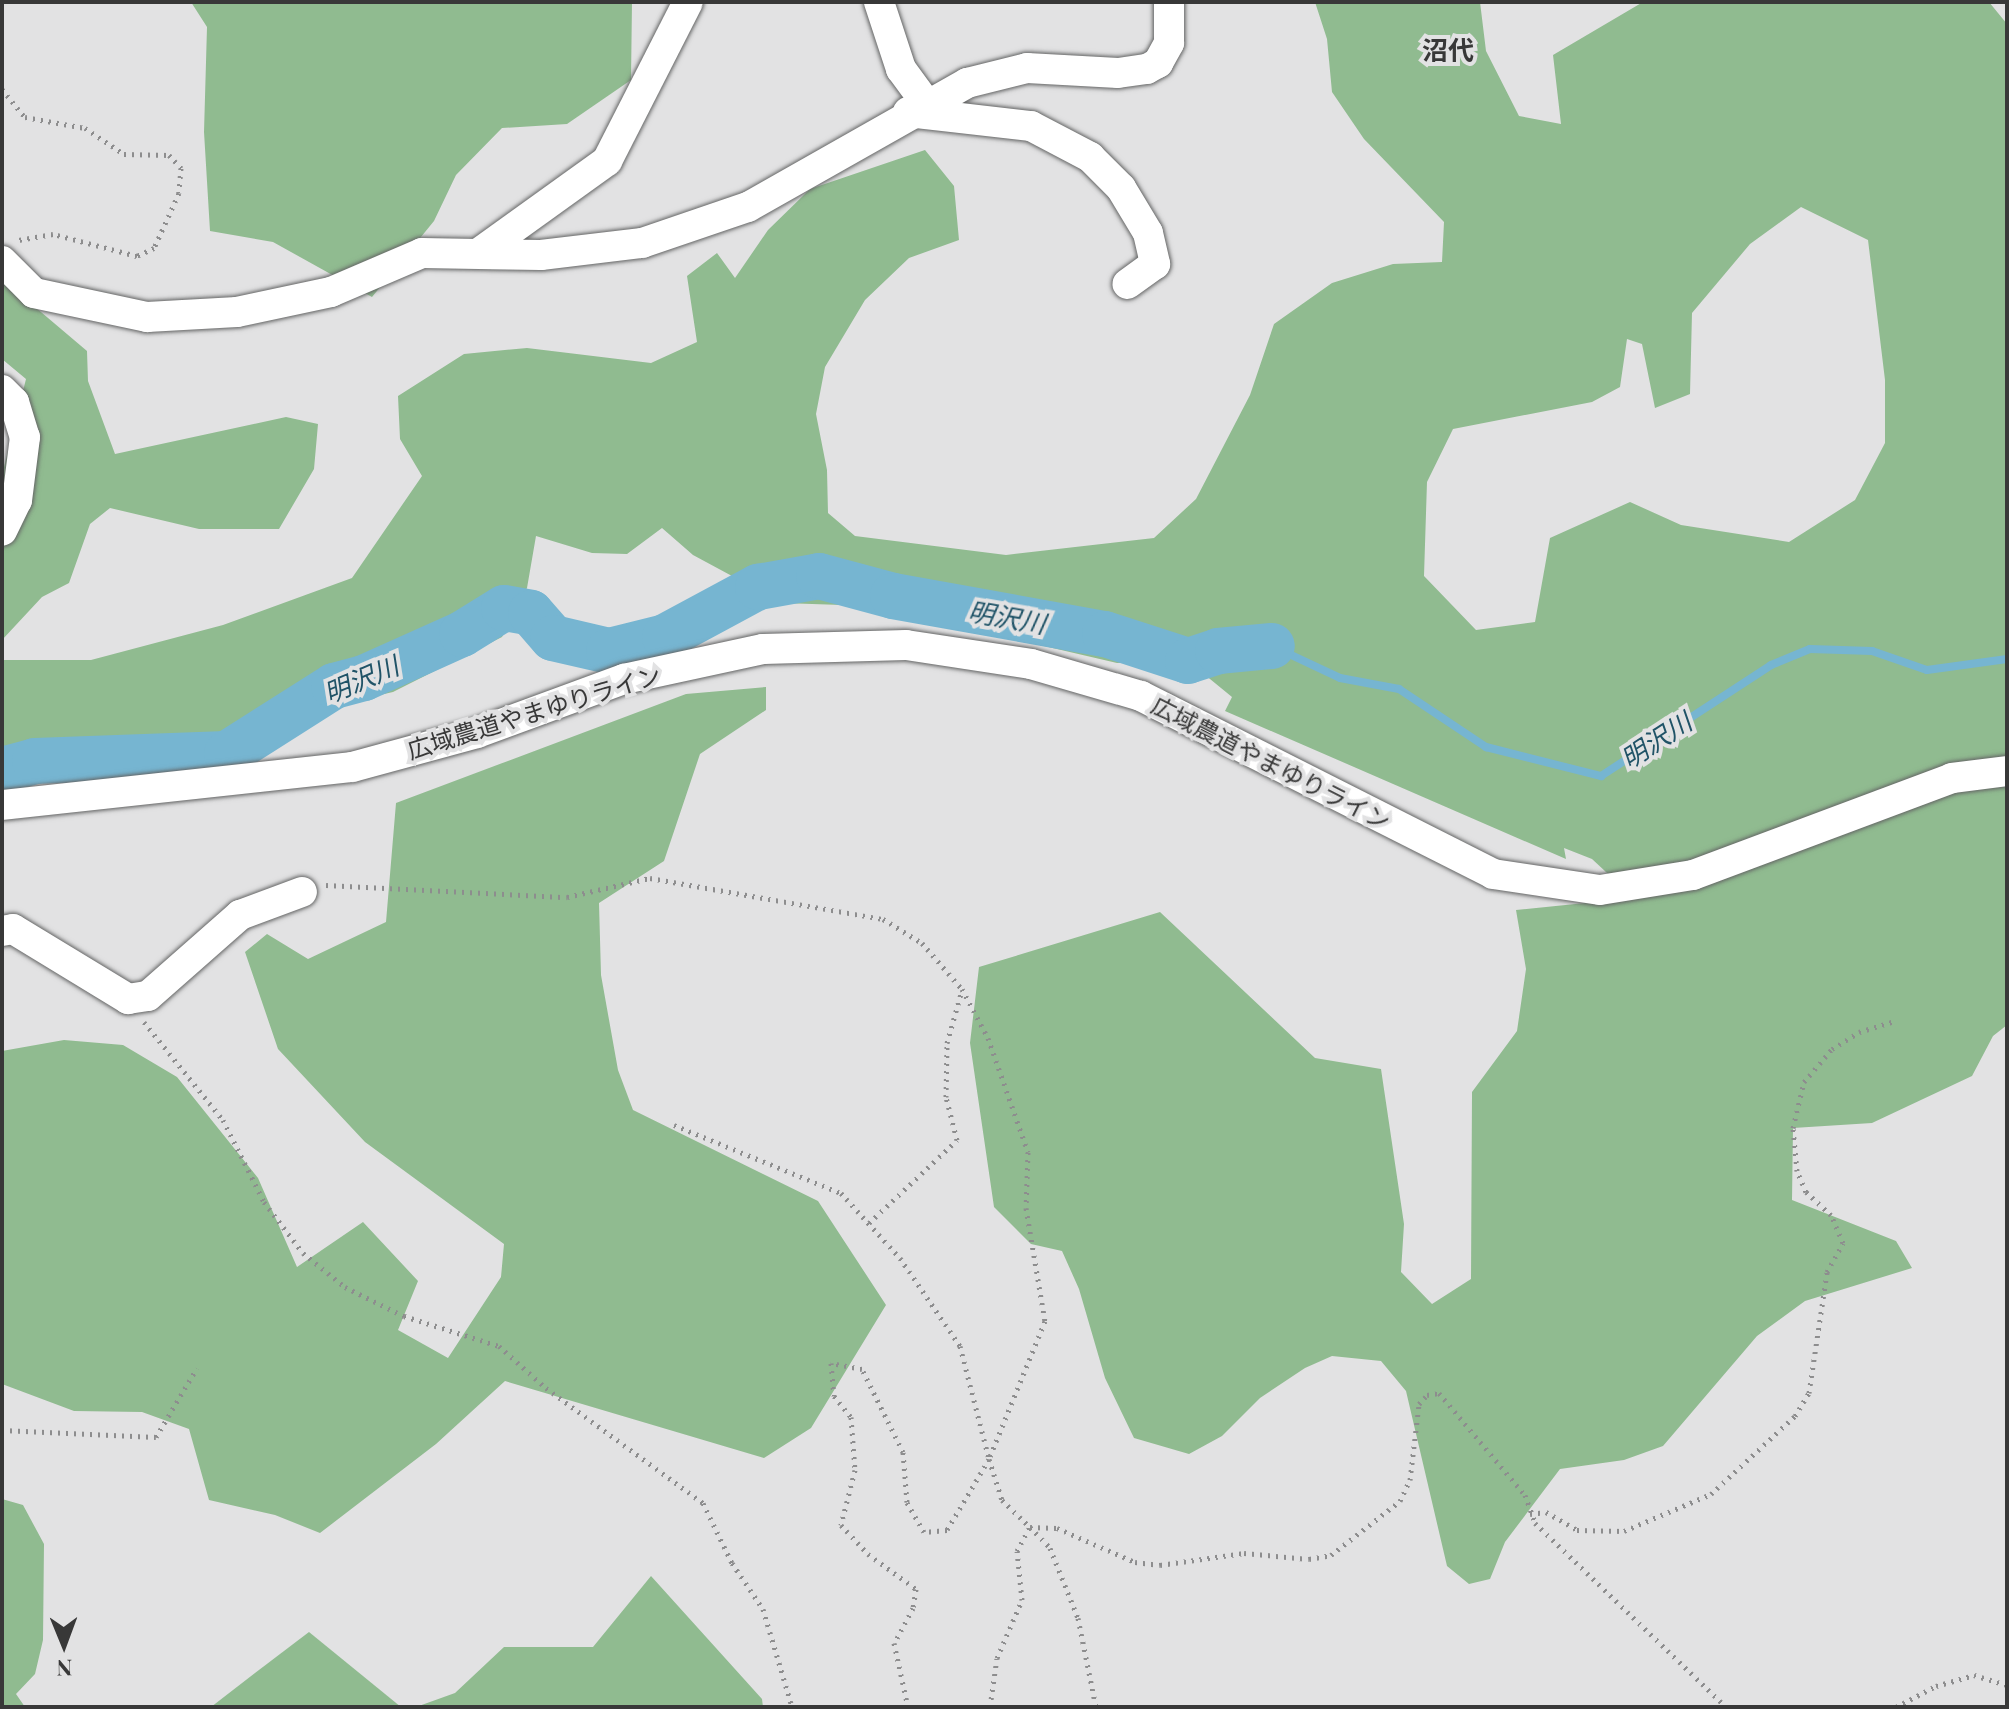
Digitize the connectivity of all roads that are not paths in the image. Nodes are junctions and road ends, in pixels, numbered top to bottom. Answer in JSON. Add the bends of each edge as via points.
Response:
{"nodes":[{"id":1,"x":688,"y":2,"type":"edge"},
{"id":2,"x":879,"y":2,"type":"edge"},
{"id":3,"x":1169,"y":2,"type":"edge"},
{"id":4,"x":917,"y":108,"type":"junction"},
{"id":5,"x":7,"y":251,"type":"edge"},
{"id":6,"x":479,"y":253,"type":"junction"},
{"id":7,"x":1127,"y":284,"type":"dead end"},
{"id":8,"x":2,"y":390,"type":"edge"},
{"id":9,"x":2,"y":531,"type":"edge"},
{"id":10,"x":2007,"y":771,"type":"edge"},
{"id":11,"x":2,"y":805,"type":"edge"},
{"id":12,"x":302,"y":892,"type":"road end"},
{"id":13,"x":2,"y":931,"type":"edge"}],
"edges":[{"from":1,"to":6,"type":"street","via":[[607,161]]},
{"from":2,"to":4,"type":"street"},
{"from":3,"to":4,"type":"street","via":[[1169,43],[1158,63],[1147,69],[1014,69],[967,83]]},
{"from":4,"to":6,"type":"street","via":[[748,207],[676,236],[593,253]]},
{"from":4,"to":7,"type":"street","via":[[1031,126],[1090,157],[1121,188],[1148,233],[1155,264]]},
{"from":5,"to":6,"type":"street","via":[[34,293],[147,317],[237,312],[331,292],[422,253]]},
{"from":8,"to":9,"type":"street","via":[[14,402],[25,437],[17,500]]},
{"from":10,"to":11,"type":"street","name":"広域農道やまゆりライン","via":[[1952,778],[1693,875],[1600,890],[1493,874],[1141,696],[1031,664],[906,645],[763,649],[624,679],[477,733],[352,767]]},
{"from":12,"to":13,"type":"street","via":[[240,915],[148,996],[128,999],[13,929]]}]}
